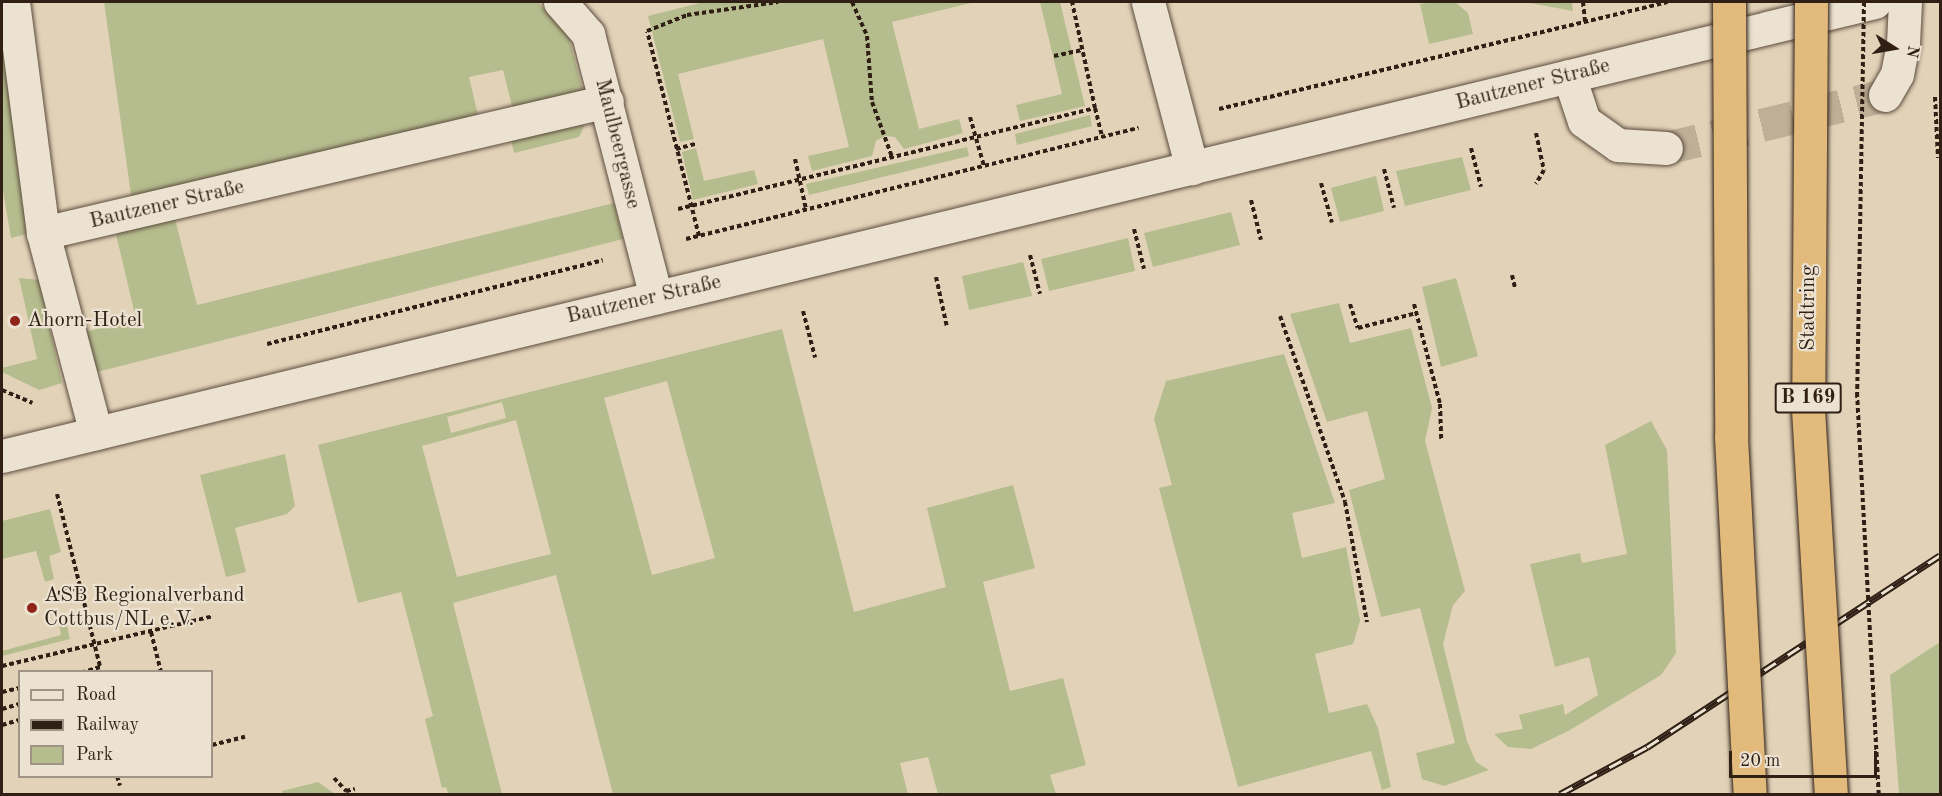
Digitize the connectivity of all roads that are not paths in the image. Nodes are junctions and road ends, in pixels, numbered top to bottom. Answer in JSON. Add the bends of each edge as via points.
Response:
{"nodes":[{"id":1,"x":13,"y":2,"type":"edge"},
{"id":2,"x":560,"y":2,"type":"edge"},
{"id":3,"x":1148,"y":2,"type":"edge"},
{"id":4,"x":1729,"y":2,"type":"edge"},
{"id":5,"x":1811,"y":2,"type":"edge"},
{"id":6,"x":1875,"y":2,"type":"edge"},
{"id":7,"x":1905,"y":2,"type":"edge"},
{"id":8,"x":1569,"y":76,"type":"junction"},
{"id":9,"x":1885,"y":95,"type":"dead end"},
{"id":10,"x":607,"y":101,"type":"junction"},
{"id":11,"x":1666,"y":148,"type":"tunnel mouth"},
{"id":12,"x":1191,"y":168,"type":"junction"},
{"id":13,"x":44,"y":233,"type":"junction"},
{"id":14,"x":656,"y":297,"type":"junction"},
{"id":15,"x":96,"y":434,"type":"junction"},
{"id":16,"x":2,"y":456,"type":"edge"},
{"id":17,"x":1750,"y":795,"type":"edge"},
{"id":18,"x":1831,"y":795,"type":"edge"}],
"edges":[{"from":1,"to":13,"type":"street"},
{"from":2,"to":10,"type":"street","name":"Maulbeergasse","via":[[588,34]]},
{"from":3,"to":12,"type":"street"},
{"from":4,"to":17,"type":"main road","bridge":true,"via":[[1731,437]]},
{"from":5,"to":18,"type":"main road","name":"Stadtring","number":"B 169","bridge":true,"via":[[1808,409]]},
{"from":6,"to":8,"type":"street","name":"Bautzener Straße"},
{"from":7,"to":9,"type":"street","via":[[1904,43],[1897,74]]},
{"from":8,"to":11,"type":"street","via":[[1584,121],[1618,145]]},
{"from":8,"to":12,"type":"street","name":"Bautzener Straße"},
{"from":10,"to":13,"type":"street","name":"Bautzener Straße"},
{"from":10,"to":14,"type":"street","name":"Maulbeergasse"},
{"from":12,"to":14,"type":"street","name":"Bautzener Straße"},
{"from":13,"to":15,"type":"street"},
{"from":14,"to":15,"type":"street","name":"Bautzener Straße"},
{"from":15,"to":16,"type":"street","name":"Bautzener Straße"}]}
